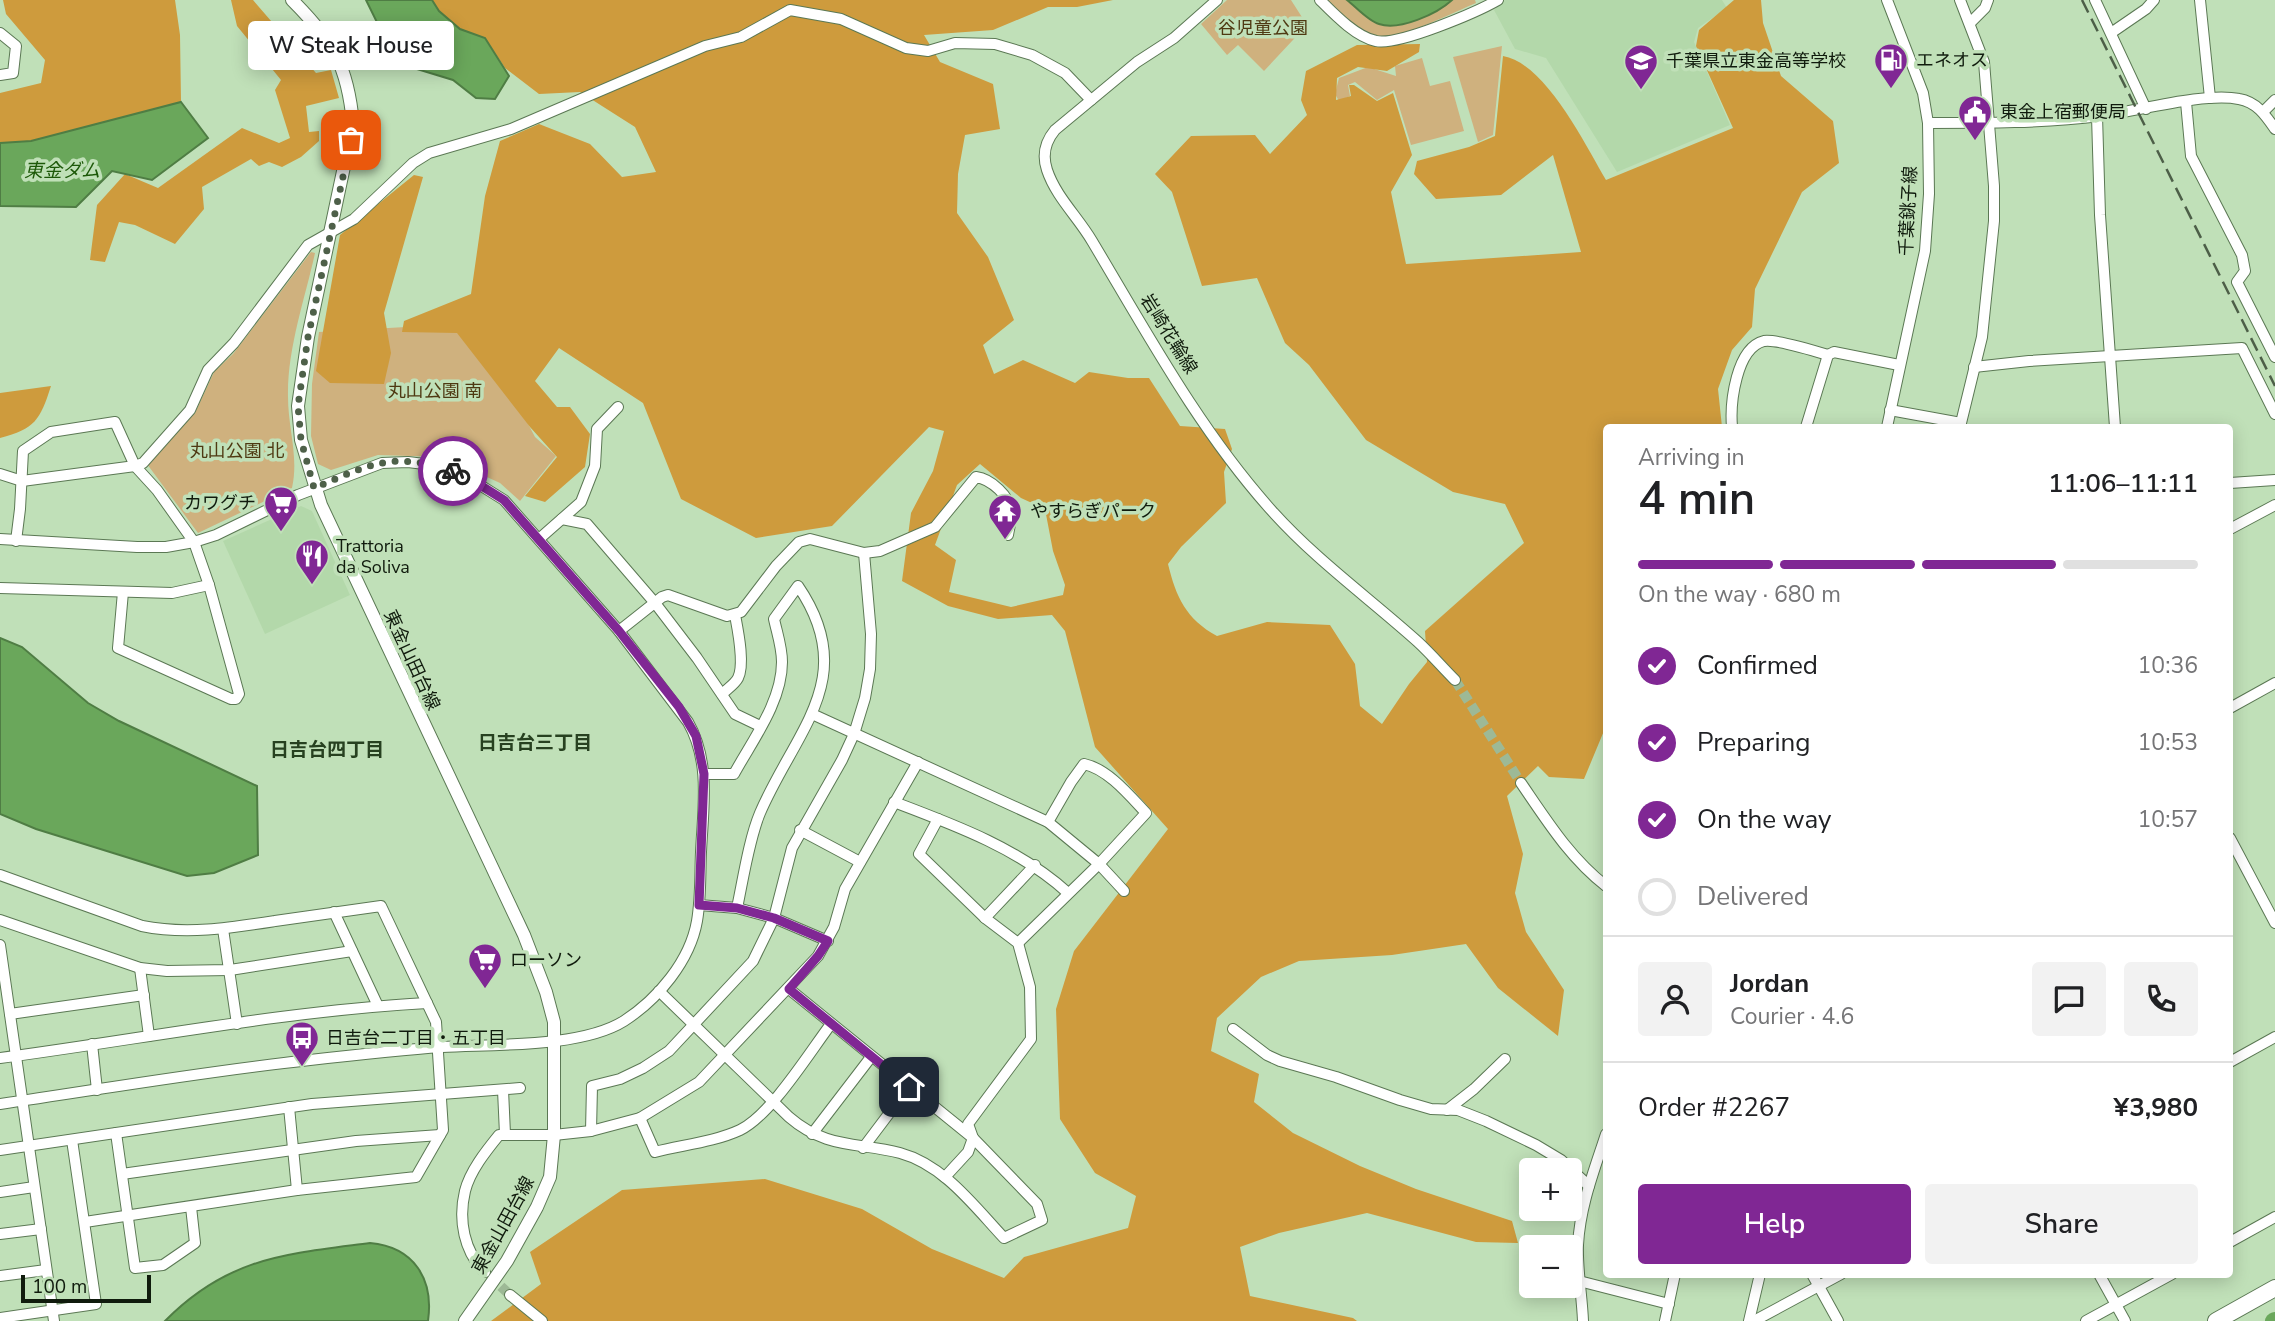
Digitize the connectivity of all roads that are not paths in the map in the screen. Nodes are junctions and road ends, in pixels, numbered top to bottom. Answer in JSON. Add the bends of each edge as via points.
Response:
{"nodes":[{"id":1,"x":292,"y":0,"type":"edge"},
{"id":2,"x":1217,"y":0,"type":"edge"},
{"id":3,"x":1320,"y":0,"type":"edge"},
{"id":4,"x":1498,"y":0,"type":"edge"},
{"id":5,"x":1887,"y":0,"type":"edge"},
{"id":6,"x":1961,"y":0,"type":"edge"},
{"id":7,"x":1988,"y":0,"type":"edge"},
{"id":8,"x":2095,"y":0,"type":"edge"},
{"id":9,"x":2154,"y":0,"type":"edge"},
{"id":10,"x":2200,"y":0,"type":"edge"},
{"id":11,"x":1970,"y":23,"type":"junction"},
{"id":12,"x":0,"y":33,"type":"edge"},
{"id":13,"x":2111,"y":33,"type":"junction"},
{"id":14,"x":0,"y":75,"type":"edge"},
{"id":15,"x":2210,"y":98,"type":"junction"},
{"id":16,"x":1091,"y":100,"type":"junction"},
{"id":17,"x":2275,"y":100,"type":"edge"},
{"id":18,"x":2186,"y":102,"type":"junction"},
{"id":19,"x":2146,"y":109,"type":"junction"},
{"id":20,"x":2263,"y":112,"type":"junction"},
{"id":21,"x":2097,"y":116,"type":"junction"},
{"id":22,"x":1990,"y":122,"type":"junction"},
{"id":23,"x":1928,"y":123,"type":"junction"},
{"id":24,"x":2275,"y":129,"type":"edge"},
{"id":25,"x":332,"y":232,"type":"junction"},
{"id":26,"x":1828,"y":355,"type":"junction"},
{"id":27,"x":2110,"y":357,"type":"junction"},
{"id":28,"x":2275,"y":357,"type":"edge"},
{"id":29,"x":1899,"y":365,"type":"junction"},
{"id":30,"x":1974,"y":367,"type":"junction"},
{"id":31,"x":618,"y":407,"type":"dead end"},
{"id":32,"x":1890,"y":410,"type":"junction"},
{"id":33,"x":2275,"y":414,"type":"edge"},
{"id":34,"x":1732,"y":424,"type":"edge"},
{"id":35,"x":1807,"y":424,"type":"edge"},
{"id":36,"x":1888,"y":424,"type":"edge"},
{"id":37,"x":1955,"y":424,"type":"edge"},
{"id":38,"x":1960,"y":424,"type":"edge"},
{"id":39,"x":2115,"y":424,"type":"edge"},
{"id":40,"x":135,"y":466,"type":"junction"},
{"id":41,"x":0,"y":474,"type":"edge"},
{"id":42,"x":2275,"y":480,"type":"edge"},
{"id":43,"x":22,"y":481,"type":"junction"},
{"id":44,"x":2233,"y":483,"type":"edge"},
{"id":45,"x":314,"y":488,"type":"junction"},
{"id":46,"x":2275,"y":505,"type":"edge"},
{"id":47,"x":562,"y":519,"type":"junction"},
{"id":48,"x":2233,"y":527,"type":"edge"},
{"id":49,"x":1008,"y":535,"type":"dead end"},
{"id":50,"x":539,"y":539,"type":"junction"},
{"id":51,"x":0,"y":540,"type":"edge"},
{"id":52,"x":16,"y":541,"type":"junction"},
{"id":53,"x":194,"y":542,"type":"junction"},
{"id":54,"x":864,"y":553,"type":"junction"},
{"id":55,"x":209,"y":584,"type":"junction"},
{"id":56,"x":0,"y":588,"type":"edge"},
{"id":57,"x":123,"y":592,"type":"junction"},
{"id":58,"x":655,"y":603,"type":"junction"},
{"id":59,"x":735,"y":615,"type":"junction"},
{"id":60,"x":619,"y":631,"type":"junction"},
{"id":61,"x":1455,"y":680,"type":"tunnel mouth"},
{"id":62,"x":2275,"y":683,"type":"edge"},
{"id":63,"x":722,"y":694,"type":"junction"},
{"id":64,"x":2233,"y":706,"type":"edge"},
{"id":65,"x":812,"y":714,"type":"junction"},
{"id":66,"x":760,"y":726,"type":"junction"},
{"id":67,"x":854,"y":734,"type":"junction"},
{"id":68,"x":918,"y":762,"type":"junction"},
{"id":69,"x":704,"y":774,"type":"junction"},
{"id":70,"x":1521,"y":783,"type":"tunnel mouth"},
{"id":71,"x":894,"y":802,"type":"junction"},
{"id":72,"x":937,"y":819,"type":"junction"},
{"id":73,"x":1048,"y":822,"type":"junction"},
{"id":74,"x":800,"y":831,"type":"junction"},
{"id":75,"x":2233,"y":844,"type":"edge"},
{"id":76,"x":860,"y":862,"type":"junction"},
{"id":77,"x":1098,"y":864,"type":"junction"},
{"id":78,"x":1035,"y":865,"type":"junction"},
{"id":79,"x":0,"y":875,"type":"edge"},
{"id":80,"x":1603,"y":884,"type":"edge"},
{"id":81,"x":1124,"y":891,"type":"dead end"},
{"id":82,"x":1068,"y":893,"type":"junction"},
{"id":83,"x":699,"y":905,"type":"junction"},
{"id":84,"x":737,"y":908,"type":"junction"},
{"id":85,"x":334,"y":912,"type":"junction"},
{"id":86,"x":774,"y":918,"type":"junction"},
{"id":87,"x":985,"y":918,"type":"junction"},
{"id":88,"x":0,"y":920,"type":"edge"},
{"id":89,"x":2275,"y":923,"type":"edge"},
{"id":90,"x":223,"y":929,"type":"junction"},
{"id":91,"x":828,"y":941,"type":"junction"},
{"id":92,"x":1018,"y":943,"type":"junction"},
{"id":93,"x":0,"y":945,"type":"edge"},
{"id":94,"x":352,"y":951,"type":"junction"},
{"id":95,"x":140,"y":968,"type":"junction"},
{"id":96,"x":230,"y":970,"type":"junction"},
{"id":97,"x":789,"y":989,"type":"junction"},
{"id":98,"x":659,"y":991,"type":"junction"},
{"id":99,"x":144,"y":995,"type":"junction"},
{"id":100,"x":428,"y":1003,"type":"junction"},
{"id":101,"x":378,"y":1006,"type":"junction"},
{"id":102,"x":10,"y":1014,"type":"junction"},
{"id":103,"x":237,"y":1024,"type":"junction"},
{"id":104,"x":831,"y":1024,"type":"junction"},
{"id":105,"x":693,"y":1026,"type":"junction"},
{"id":106,"x":1233,"y":1029,"type":"dead end"},
{"id":107,"x":149,"y":1036,"type":"junction"},
{"id":108,"x":2275,"y":1037,"type":"edge"},
{"id":109,"x":555,"y":1040,"type":"junction"},
{"id":110,"x":92,"y":1044,"type":"junction"},
{"id":111,"x":439,"y":1047,"type":"junction"},
{"id":112,"x":16,"y":1056,"type":"junction"},
{"id":113,"x":724,"y":1056,"type":"junction"},
{"id":114,"x":871,"y":1057,"type":"junction"},
{"id":115,"x":0,"y":1058,"type":"edge"},
{"id":116,"x":1505,"y":1059,"type":"dead end"},
{"id":117,"x":2233,"y":1060,"type":"edge"},
{"id":118,"x":909,"y":1087,"type":"junction"},
{"id":119,"x":520,"y":1088,"type":"dead end"},
{"id":120,"x":97,"y":1090,"type":"junction"},
{"id":121,"x":503,"y":1090,"type":"junction"},
{"id":122,"x":442,"y":1093,"type":"junction"},
{"id":123,"x":22,"y":1101,"type":"junction"},
{"id":124,"x":773,"y":1101,"type":"junction"},
{"id":125,"x":0,"y":1104,"type":"edge"},
{"id":126,"x":289,"y":1107,"type":"junction"},
{"id":127,"x":1447,"y":1110,"type":"junction"},
{"id":128,"x":640,"y":1118,"type":"junction"},
{"id":129,"x":592,"y":1131,"type":"junction"},
{"id":130,"x":116,"y":1133,"type":"junction"},
{"id":131,"x":505,"y":1134,"type":"junction"},
{"id":132,"x":440,"y":1135,"type":"junction"},
{"id":133,"x":554,"y":1135,"type":"junction"},
{"id":134,"x":811,"y":1135,"type":"junction"},
{"id":135,"x":973,"y":1138,"type":"junction"},
{"id":136,"x":72,"y":1140,"type":"junction"},
{"id":137,"x":1603,"y":1143,"type":"edge"},
{"id":138,"x":29,"y":1146,"type":"junction"},
{"id":139,"x":863,"y":1148,"type":"junction"},
{"id":140,"x":292,"y":1149,"type":"junction"},
{"id":141,"x":0,"y":1150,"type":"edge"},
{"id":142,"x":122,"y":1174,"type":"junction"},
{"id":143,"x":945,"y":1177,"type":"junction"},
{"id":144,"x":1589,"y":1186,"type":"junction"},
{"id":145,"x":34,"y":1187,"type":"junction"},
{"id":146,"x":297,"y":1190,"type":"junction"},
{"id":147,"x":0,"y":1192,"type":"edge"},
{"id":148,"x":191,"y":1207,"type":"junction"},
{"id":149,"x":128,"y":1216,"type":"junction"},
{"id":150,"x":2275,"y":1217,"type":"edge"},
{"id":151,"x":85,"y":1222,"type":"junction"},
{"id":152,"x":41,"y":1229,"type":"junction"},
{"id":153,"x":0,"y":1234,"type":"edge"},
{"id":154,"x":1580,"y":1235,"type":"edge"},
{"id":155,"x":2233,"y":1240,"type":"edge"},
{"id":156,"x":47,"y":1270,"type":"junction"},
{"id":157,"x":485,"y":1272,"type":"tunnel mouth"},
{"id":158,"x":0,"y":1276,"type":"edge"},
{"id":159,"x":1674,"y":1278,"type":"edge"},
{"id":160,"x":1759,"y":1278,"type":"edge"},
{"id":161,"x":1814,"y":1278,"type":"edge"},
{"id":162,"x":1834,"y":1278,"type":"edge"},
{"id":163,"x":2101,"y":1278,"type":"edge"},
{"id":164,"x":2165,"y":1278,"type":"edge"},
{"id":165,"x":1582,"y":1282,"type":"edge"},
{"id":166,"x":1819,"y":1286,"type":"junction"},
{"id":167,"x":2275,"y":1288,"type":"edge"},
{"id":168,"x":510,"y":1295,"type":"tunnel mouth"},
{"id":169,"x":1581,"y":1298,"type":"edge"},
{"id":170,"x":2275,"y":1298,"type":"edge"},
{"id":171,"x":1669,"y":1304,"type":"junction"},
{"id":172,"x":2116,"y":1304,"type":"junction"},
{"id":173,"x":53,"y":1316,"type":"edge"},
{"id":174,"x":0,"y":1318,"type":"edge"},
{"id":175,"x":465,"y":1321,"type":"edge"},
{"id":176,"x":542,"y":1321,"type":"edge"},
{"id":177,"x":1583,"y":1321,"type":"edge"},
{"id":178,"x":1665,"y":1321,"type":"edge"},
{"id":179,"x":1752,"y":1321,"type":"edge"},
{"id":180,"x":1838,"y":1321,"type":"edge"},
{"id":181,"x":2086,"y":1321,"type":"edge"},
{"id":182,"x":2125,"y":1321,"type":"edge"},
{"id":183,"x":2216,"y":1321,"type":"edge"},
{"id":184,"x":2237,"y":1321,"type":"edge"}],
"edges":[{"from":1,"to":25,"type":"main road","name":"東金山田台線","via":[[335,51],[350,94],[353,124]]},
{"from":2,"to":16,"type":"street","name":"岩崎花輪線"},
{"from":3,"to":4,"type":"street","via":[[1346,25],[1376,41],[1399,41]]},
{"from":5,"to":23,"type":"street","name":"千葉銚子線","via":[[1920,83]]},
{"from":6,"to":11,"type":"street"},
{"from":7,"to":11,"type":"street"},
{"from":8,"to":13,"type":"street"},
{"from":9,"to":13,"type":"street"},
{"from":10,"to":15,"type":"street"},
{"from":11,"to":22,"type":"street","via":[[1984,62]]},
{"from":12,"to":14,"type":"street","via":[[16,46],[13,73]]},
{"from":13,"to":19,"type":"street"},
{"from":15,"to":18,"type":"street"},
{"from":15,"to":20,"type":"street","via":[[2241,99]]},
{"from":16,"to":25,"type":"street","via":[[1065,72],[1032,55],[995,44],[956,43],[928,51],[906,48],[841,19],[790,10],[741,37],[705,46],[511,129],[429,153],[354,219]]},
{"from":16,"to":61,"type":"street","name":"岩崎花輪線","via":[[1049,137],[1044,158],[1055,189],[1238,472],[1310,550]]},
{"from":17,"to":20,"type":"street"},
{"from":18,"to":19,"type":"street"},
{"from":18,"to":28,"type":"street","via":[[2191,156],[2242,255],[2245,271],[2237,282]]},
{"from":19,"to":21,"type":"street"},
{"from":20,"to":24,"type":"street"},
{"from":21,"to":22,"type":"street"},
{"from":21,"to":27,"type":"street"},
{"from":22,"to":23,"type":"street"},
{"from":22,"to":30,"type":"street","via":[[1994,220],[1985,313]]},
{"from":23,"to":29,"type":"street","name":"千葉銚子線","via":[[1925,251]]},
{"from":25,"to":40,"type":"street","via":[[308,246],[208,370],[190,410],[143,463]]},
{"from":25,"to":45,"type":"main road","name":"東金山田台線","via":[[298,406],[301,440]]},
{"from":26,"to":29,"type":"street","via":[[1834,352]]},
{"from":26,"to":34,"type":"street","via":[[1766,340],[1752,347],[1739,369]]},
{"from":26,"to":35,"type":"street"},
{"from":27,"to":30,"type":"street"},
{"from":27,"to":33,"type":"street","via":[[2242,348]]},
{"from":27,"to":39,"type":"street"},
{"from":29,"to":32,"type":"street","name":"千葉銚子線"},
{"from":30,"to":38,"type":"street"},
{"from":31,"to":47,"type":"street","via":[[597,429],[595,466],[581,502]]},
{"from":32,"to":36,"type":"street","name":"千葉銚子線"},
{"from":32,"to":37,"type":"street"},
{"from":40,"to":43,"type":"street"},
{"from":40,"to":43,"type":"street","via":[[115,422],[51,432],[23,451]]},
{"from":40,"to":53,"type":"street"},
{"from":41,"to":43,"type":"street"},
{"from":42,"to":44,"type":"street"},
{"from":43,"to":52,"type":"street"},
{"from":45,"to":50,"type":"street","via":[[382,463],[432,465],[464,475],[496,494]]},
{"from":45,"to":53,"type":"street"},
{"from":45,"to":109,"type":"main road","name":"東金山田台線","via":[[524,935],[546,992]]},
{"from":46,"to":48,"type":"street"},
{"from":47,"to":50,"type":"street"},
{"from":47,"to":58,"type":"street","via":[[587,524]]},
{"from":49,"to":54,"type":"street","via":[[1012,510],[987,478],[976,477],[935,527],[880,551]]},
{"from":50,"to":60,"type":"street"},
{"from":51,"to":52,"type":"street"},
{"from":52,"to":53,"type":"street","via":[[137,547]]},
{"from":53,"to":55,"type":"street"},
{"from":54,"to":59,"type":"street","via":[[810,539],[799,542]]},
{"from":54,"to":67,"type":"street","via":[[872,634],[865,698]]},
{"from":55,"to":57,"type":"street","via":[[172,593]]},
{"from":55,"to":57,"type":"street","via":[[239,694],[236,699],[118,649]]},
{"from":56,"to":57,"type":"street"},
{"from":58,"to":59,"type":"street","via":[[668,595]]},
{"from":58,"to":60,"type":"street"},
{"from":58,"to":63,"type":"street"},
{"from":59,"to":63,"type":"street","via":[[741,669]]},
{"from":60,"to":69,"type":"street","via":[[688,722],[696,736]]},
{"from":62,"to":64,"type":"street"},
{"from":63,"to":66,"type":"street","via":[[734,714]]},
{"from":65,"to":66,"type":"street","via":[[823,682],[823,649],[814,613],[798,586],[774,618],[781,676]]},
{"from":65,"to":67,"type":"street"},
{"from":65,"to":84,"type":"street","via":[[759,815]]},
{"from":66,"to":69,"type":"street","via":[[734,774]]},
{"from":67,"to":68,"type":"street"},
{"from":67,"to":74,"type":"street"},
{"from":68,"to":71,"type":"street"},
{"from":68,"to":73,"type":"street"},
{"from":69,"to":83,"type":"street"},
{"from":70,"to":80,"type":"street","via":[[1564,846]]},
{"from":71,"to":72,"type":"street"},
{"from":71,"to":76,"type":"street"},
{"from":72,"to":78,"type":"street"},
{"from":72,"to":87,"type":"street","via":[[919,854]]},
{"from":73,"to":77,"type":"street"},
{"from":73,"to":77,"type":"street","via":[[1084,764],[1107,776],[1146,813]]},
{"from":74,"to":76,"type":"street"},
{"from":74,"to":86,"type":"street"},
{"from":75,"to":89,"type":"street"},
{"from":76,"to":91,"type":"street","via":[[845,889]]},
{"from":77,"to":81,"type":"street"},
{"from":77,"to":82,"type":"street"},
{"from":78,"to":82,"type":"street"},
{"from":78,"to":87,"type":"street"},
{"from":79,"to":90,"type":"street","via":[[142,926]]},
{"from":82,"to":92,"type":"street"},
{"from":83,"to":84,"type":"street"},
{"from":83,"to":98,"type":"street","via":[[685,956]]},
{"from":84,"to":86,"type":"street"},
{"from":85,"to":90,"type":"street"},
{"from":85,"to":94,"type":"street"},
{"from":85,"to":100,"type":"street","via":[[381,906]]},
{"from":86,"to":91,"type":"street"},
{"from":86,"to":105,"type":"street","via":[[752,961]]},
{"from":87,"to":92,"type":"street"},
{"from":88,"to":95,"type":"street"},
{"from":90,"to":96,"type":"street"},
{"from":91,"to":97,"type":"street"},
{"from":92,"to":135,"type":"street","via":[[1030,987],[1031,1039],[968,1124]]},
{"from":93,"to":102,"type":"street"},
{"from":94,"to":96,"type":"street"},
{"from":94,"to":101,"type":"street"},
{"from":95,"to":96,"type":"street"},
{"from":95,"to":99,"type":"street"},
{"from":96,"to":103,"type":"street"},
{"from":97,"to":104,"type":"street"},
{"from":97,"to":113,"type":"street"},
{"from":98,"to":105,"type":"street"},
{"from":98,"to":109,"type":"street","via":[[606,1030]]},
{"from":99,"to":102,"type":"street"},
{"from":99,"to":107,"type":"street"},
{"from":100,"to":101,"type":"street"},
{"from":100,"to":111,"type":"street"},
{"from":101,"to":103,"type":"street"},
{"from":102,"to":112,"type":"street"},
{"from":103,"to":107,"type":"street"},
{"from":104,"to":114,"type":"street"},
{"from":104,"to":124,"type":"street"},
{"from":105,"to":113,"type":"street"},
{"from":105,"to":129,"type":"street","via":[[669,1051],[643,1068],[592,1086]]},
{"from":106,"to":127,"type":"street","via":[[1280,1062]]},
{"from":107,"to":110,"type":"street"},
{"from":108,"to":117,"type":"street"},
{"from":109,"to":111,"type":"street"},
{"from":109,"to":133,"type":"main road","name":"東金山田台線"},
{"from":110,"to":112,"type":"street"},
{"from":110,"to":120,"type":"street"},
{"from":111,"to":120,"type":"street"},
{"from":111,"to":122,"type":"street"},
{"from":112,"to":115,"type":"street"},
{"from":112,"to":123,"type":"street"},
{"from":113,"to":124,"type":"street"},
{"from":113,"to":128,"type":"street","via":[[699,1082]]},
{"from":114,"to":118,"type":"street"},
{"from":114,"to":134,"type":"street"},
{"from":116,"to":127,"type":"street"},
{"from":118,"to":135,"type":"street"},
{"from":118,"to":139,"type":"street"},
{"from":119,"to":121,"type":"street"},
{"from":120,"to":123,"type":"street"},
{"from":121,"to":122,"type":"street"},
{"from":121,"to":131,"type":"street"},
{"from":122,"to":126,"type":"street"},
{"from":122,"to":132,"type":"street"},
{"from":123,"to":125,"type":"street"},
{"from":123,"to":138,"type":"street"},
{"from":124,"to":128,"type":"street","via":[[739,1130],[655,1152]]},
{"from":124,"to":134,"type":"street"},
{"from":126,"to":130,"type":"street"},
{"from":126,"to":140,"type":"street"},
{"from":127,"to":144,"type":"street","via":[[1486,1121],[1536,1145]]},
{"from":128,"to":129,"type":"street"},
{"from":129,"to":133,"type":"street"},
{"from":130,"to":136,"type":"street"},
{"from":130,"to":142,"type":"street"},
{"from":131,"to":133,"type":"street"},
{"from":131,"to":157,"type":"street","via":[[484,1153],[465,1190],[463,1224],[468,1250]]},
{"from":132,"to":140,"type":"street"},
{"from":132,"to":146,"type":"street","via":[[416,1177]]},
{"from":133,"to":175,"type":"main road","name":"東金山田台線","via":[[550,1177],[537,1207]]},
{"from":134,"to":139,"type":"street"},
{"from":135,"to":143,"type":"street","via":[[968,1152]]},
{"from":135,"to":143,"type":"street","via":[[1037,1204],[1042,1220],[1004,1238]]},
{"from":136,"to":138,"type":"street"},
{"from":136,"to":151,"type":"street"},
{"from":137,"to":144,"type":"street"},
{"from":138,"to":141,"type":"street"},
{"from":138,"to":145,"type":"street"},
{"from":139,"to":143,"type":"street","via":[[901,1153]]},
{"from":140,"to":142,"type":"street"},
{"from":140,"to":146,"type":"street"},
{"from":142,"to":149,"type":"street"},
{"from":144,"to":154,"type":"street"},
{"from":145,"to":147,"type":"street"},
{"from":145,"to":152,"type":"street"},
{"from":146,"to":148,"type":"street"},
{"from":148,"to":149,"type":"street"},
{"from":148,"to":149,"type":"street","via":[[195,1243],[163,1265],[135,1268]]},
{"from":149,"to":151,"type":"street"},
{"from":150,"to":155,"type":"street"},
{"from":151,"to":173,"type":"street","via":[[96,1304]]},
{"from":152,"to":153,"type":"street"},
{"from":152,"to":156,"type":"street"},
{"from":156,"to":158,"type":"street"},
{"from":156,"to":173,"type":"street"},
{"from":159,"to":171,"type":"street"},
{"from":160,"to":179,"type":"street"},
{"from":161,"to":166,"type":"street"},
{"from":162,"to":166,"type":"street"},
{"from":163,"to":172,"type":"street"},
{"from":164,"to":172,"type":"street"},
{"from":165,"to":171,"type":"street"},
{"from":166,"to":179,"type":"street"},
{"from":166,"to":180,"type":"street"},
{"from":167,"to":183,"type":"highway"},
{"from":168,"to":176,"type":"street"},
{"from":169,"to":177,"type":"street"},
{"from":170,"to":184,"type":"highway"},
{"from":171,"to":178,"type":"street"},
{"from":172,"to":181,"type":"street"},
{"from":172,"to":182,"type":"street"},
{"from":173,"to":174,"type":"street"}]}
